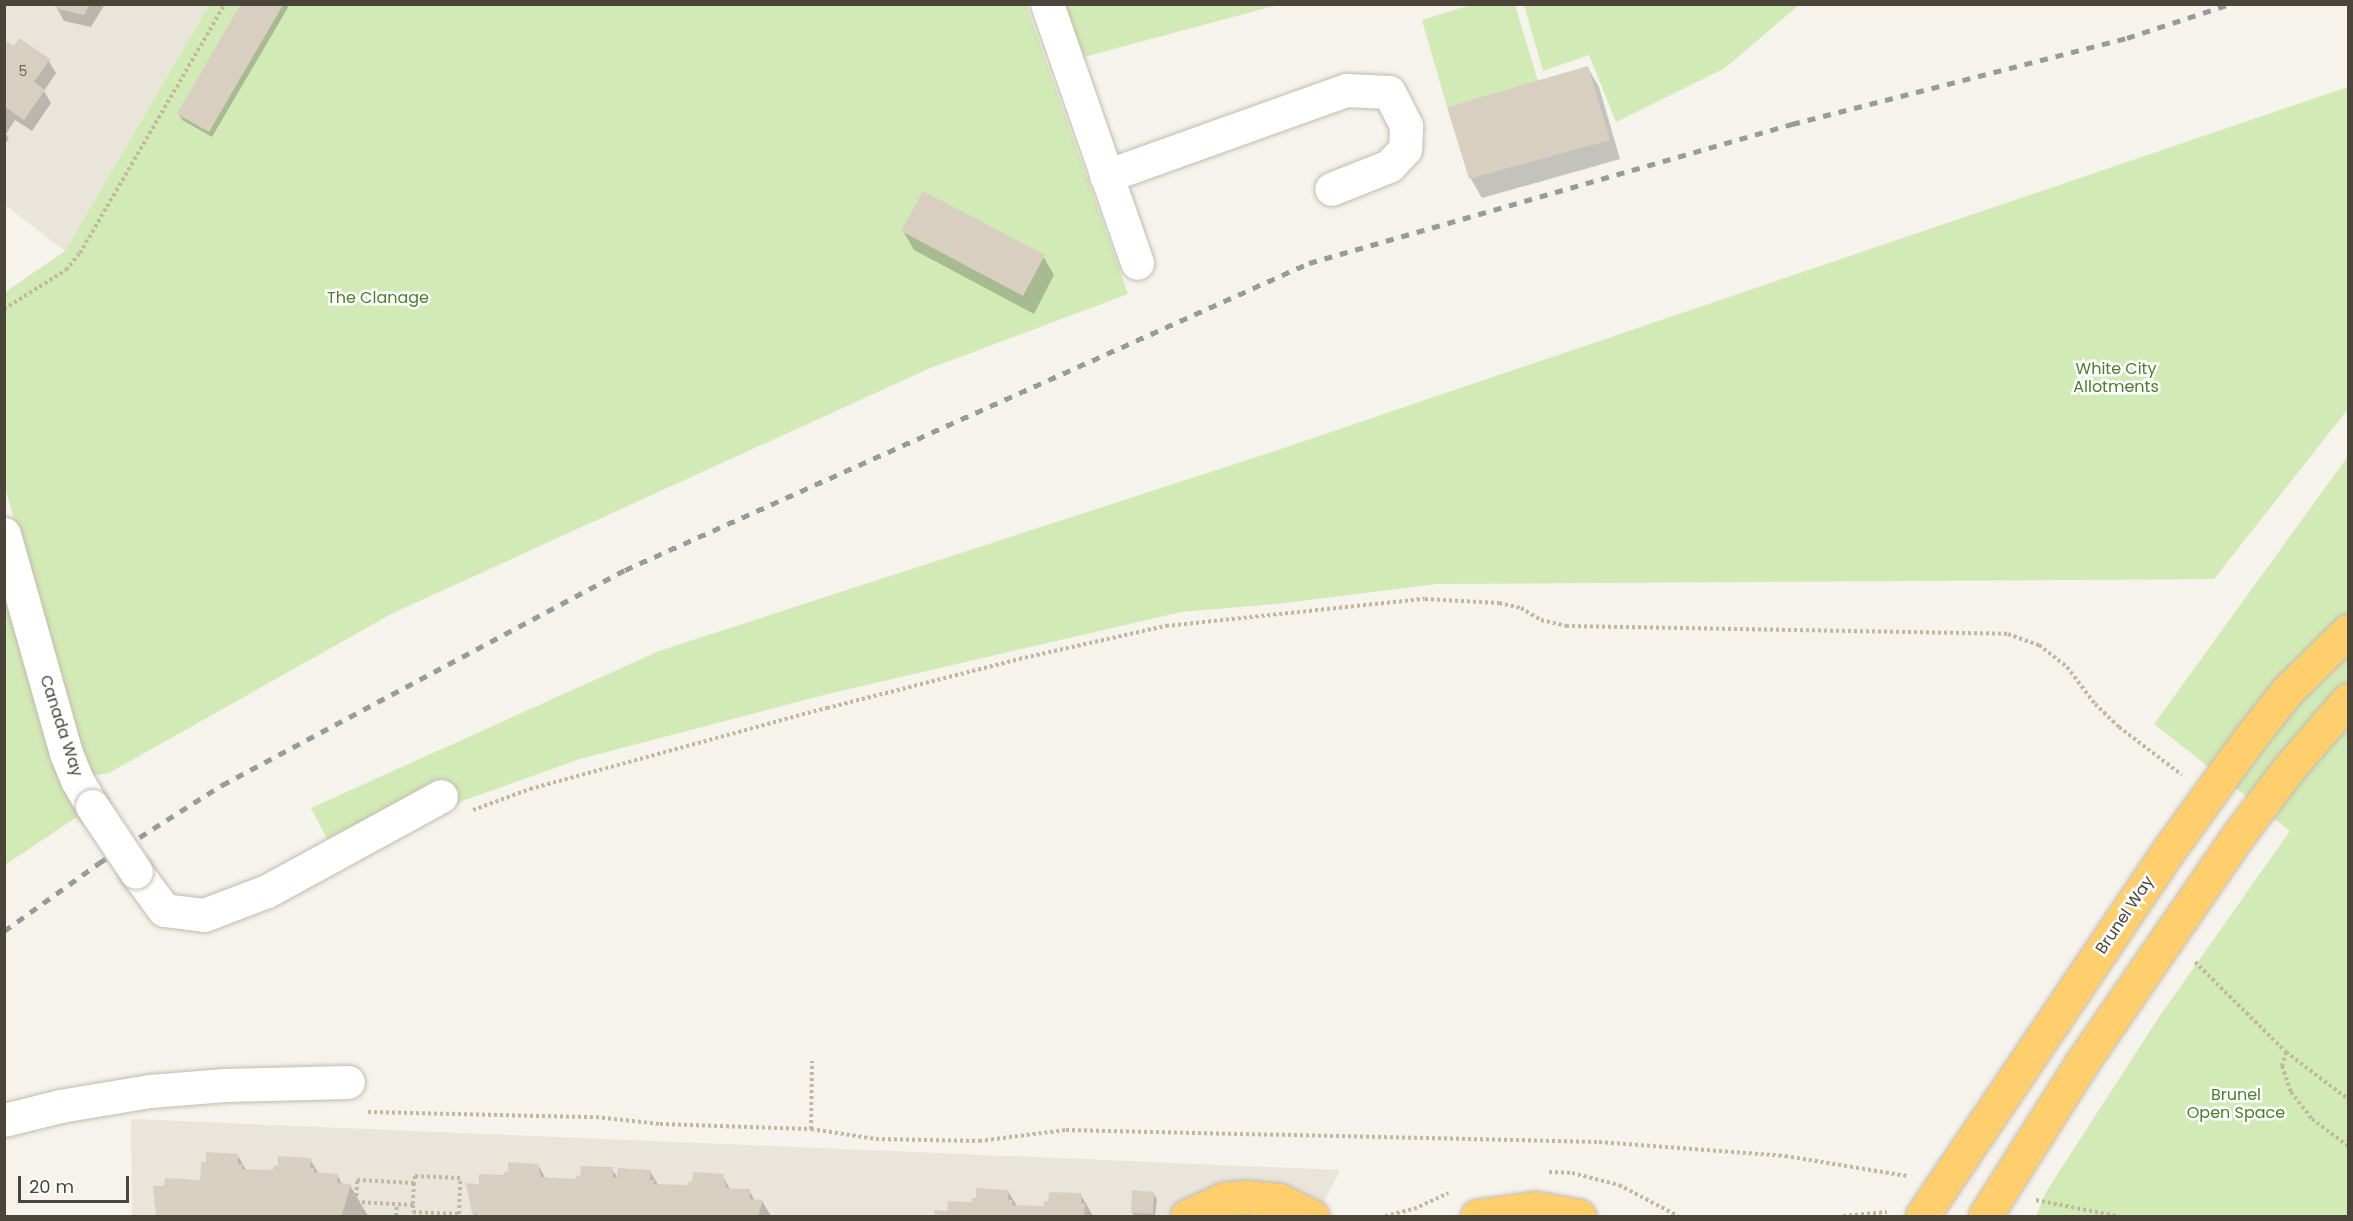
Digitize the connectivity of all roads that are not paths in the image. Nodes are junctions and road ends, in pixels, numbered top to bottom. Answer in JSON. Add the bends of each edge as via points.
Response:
{"nodes":[{"id":1,"x":1047,"y":4,"type":"edge"},
{"id":2,"x":1106,"y":176,"type":"junction"},
{"id":3,"x":1332,"y":189,"type":"dead end"},
{"id":4,"x":1137,"y":263,"type":"dead end"},
{"id":5,"x":4,"y":534,"type":"edge"},
{"id":6,"x":2349,"y":631,"type":"edge"},
{"id":7,"x":2349,"y":700,"type":"edge"},
{"id":8,"x":452,"y":805,"type":"road end"},
{"id":9,"x":348,"y":1082,"type":"dead end"},
{"id":10,"x":4,"y":1120,"type":"edge"},
{"id":11,"x":1186,"y":1216,"type":"edge"},
{"id":12,"x":1312,"y":1216,"type":"edge"},
{"id":13,"x":1477,"y":1216,"type":"edge"},
{"id":14,"x":1579,"y":1216,"type":"edge"},
{"id":15,"x":1922,"y":1216,"type":"edge"},
{"id":16,"x":1985,"y":1216,"type":"edge"}],
"edges":[{"from":1,"to":2,"type":"lane"},
{"from":2,"to":3,"type":"lane","via":[[1346,90],[1389,92],[1406,126],[1405,149],[1389,166]]},
{"from":2,"to":4,"type":"lane"},
{"from":5,"to":8,"type":"lane","name":"Canada Way","bridge":true,"via":[[77,780],[164,910],[204,915],[267,891]]},
{"from":6,"to":15,"type":"highway","name":"Brunel Way","bridge":true,"via":[[2287,691],[2213,789]]},
{"from":7,"to":16,"type":"highway","bridge":true,"via":[[2289,768],[2237,837],[2081,1064]]},
{"from":9,"to":10,"type":"lane","via":[[150,1091]]},
{"from":11,"to":12,"type":"highway","via":[[1224,1199],[1245,1197],[1279,1200]]},
{"from":13,"to":14,"type":"highway","via":[[1536,1208]]}]}
